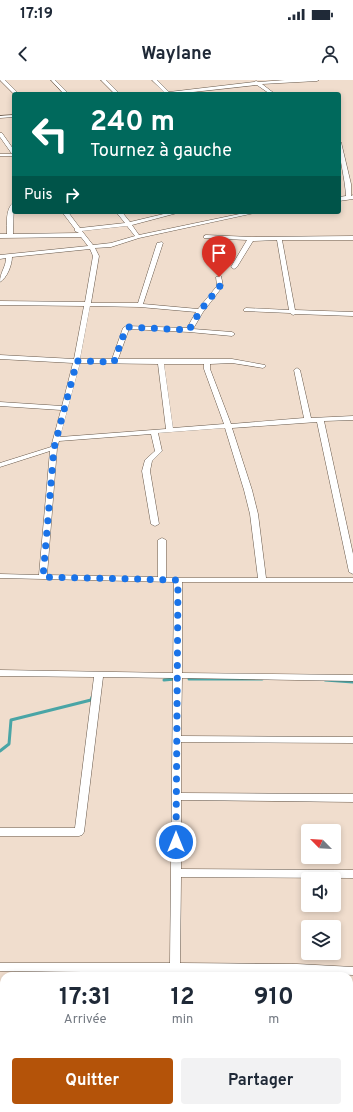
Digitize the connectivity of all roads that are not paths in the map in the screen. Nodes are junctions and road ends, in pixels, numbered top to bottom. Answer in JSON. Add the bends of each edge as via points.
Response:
{"nodes":[{"id":1,"x":2,"y":80,"type":"edge"},
{"id":2,"x":53,"y":80,"type":"edge"},
{"id":3,"x":104,"y":80,"type":"edge"},
{"id":4,"x":154,"y":80,"type":"edge"},
{"id":5,"x":251,"y":80,"type":"edge"},
{"id":6,"x":317,"y":80,"type":"edge"},
{"id":7,"x":258,"y":83,"type":"junction"},
{"id":8,"x":216,"y":88,"type":"junction"},
{"id":9,"x":15,"y":92,"type":"edge"},
{"id":10,"x":65,"y":92,"type":"edge"},
{"id":11,"x":116,"y":92,"type":"edge"},
{"id":12,"x":165,"y":92,"type":"edge"},
{"id":13,"x":183,"y":92,"type":"edge"},
{"id":14,"x":221,"y":92,"type":"edge"},
{"id":15,"x":270,"y":92,"type":"edge"},
{"id":16,"x":12,"y":116,"type":"edge"},
{"id":17,"x":0,"y":117,"type":"edge"},
{"id":18,"x":0,"y":134,"type":"edge"},
{"id":19,"x":12,"y":151,"type":"edge"},
{"id":20,"x":12,"y":154,"type":"edge"},
{"id":21,"x":0,"y":155,"type":"edge"},
{"id":22,"x":341,"y":156,"type":"edge"},
{"id":23,"x":351,"y":197,"type":"edge"},
{"id":24,"x":341,"y":199,"type":"edge"},
{"id":25,"x":12,"y":209,"type":"edge"},
{"id":26,"x":66,"y":214,"type":"edge"},
{"id":27,"x":121,"y":214,"type":"edge"},
{"id":28,"x":170,"y":214,"type":"edge"},
{"id":29,"x":246,"y":214,"type":"edge"},
{"id":30,"x":129,"y":224,"type":"junction"},
{"id":31,"x":196,"y":224,"type":"junction"},
{"id":32,"x":80,"y":232,"type":"junction"},
{"id":33,"x":0,"y":236,"type":"edge"},
{"id":34,"x":10,"y":236,"type":"junction"},
{"id":35,"x":138,"y":237,"type":"junction"},
{"id":36,"x":251,"y":238,"type":"junction"},
{"id":37,"x":279,"y":238,"type":"junction"},
{"id":38,"x":353,"y":238,"type":"edge"},
{"id":39,"x":160,"y":243,"type":"dead end"},
{"id":40,"x":92,"y":247,"type":"junction"},
{"id":41,"x":9,"y":256,"type":"junction"},
{"id":42,"x":0,"y":257,"type":"edge"},
{"id":43,"x":234,"y":267,"type":"dead end"},
{"id":44,"x":219,"y":277,"type":"dead end"},
{"id":45,"x":0,"y":280,"type":"edge"},
{"id":46,"x":87,"y":303,"type":"junction"},
{"id":47,"x":1,"y":305,"type":"edge"},
{"id":48,"x":140,"y":305,"type":"junction"},
{"id":49,"x":246,"y":310,"type":"dead end"},
{"id":50,"x":200,"y":311,"type":"junction"},
{"id":51,"x":293,"y":313,"type":"junction"},
{"id":52,"x":353,"y":314,"type":"edge"},
{"id":53,"x":189,"y":330,"type":"junction"},
{"id":54,"x":232,"y":334,"type":"dead end"},
{"id":55,"x":0,"y":357,"type":"edge"},
{"id":56,"x":77,"y":361,"type":"junction"},
{"id":57,"x":114,"y":362,"type":"junction"},
{"id":58,"x":161,"y":362,"type":"junction"},
{"id":59,"x":207,"y":362,"type":"junction"},
{"id":60,"x":263,"y":366,"type":"dead end"},
{"id":61,"x":297,"y":370,"type":"dead end"},
{"id":62,"x":0,"y":404,"type":"edge"},
{"id":63,"x":65,"y":408,"type":"junction"},
{"id":64,"x":353,"y":418,"type":"edge"},
{"id":65,"x":320,"y":419,"type":"junction"},
{"id":66,"x":308,"y":420,"type":"junction"},
{"id":67,"x":228,"y":426,"type":"junction"},
{"id":68,"x":170,"y":430,"type":"junction"},
{"id":69,"x":154,"y":431,"type":"junction"},
{"id":70,"x":56,"y":439,"type":"junction"},
{"id":71,"x":54,"y":448,"type":"junction"},
{"id":72,"x":0,"y":465,"type":"edge"},
{"id":73,"x":155,"y":524,"type":"dead end"},
{"id":74,"x":162,"y":540,"type":"dead end"},
{"id":75,"x":353,"y":572,"type":"edge"},
{"id":76,"x":0,"y":576,"type":"edge"},
{"id":77,"x":43,"y":577,"type":"junction"},
{"id":78,"x":162,"y":580,"type":"junction"},
{"id":79,"x":178,"y":580,"type":"junction"},
{"id":80,"x":262,"y":580,"type":"junction"},
{"id":81,"x":353,"y":580,"type":"edge"},
{"id":82,"x":0,"y":674,"type":"edge"},
{"id":83,"x":99,"y":675,"type":"junction"},
{"id":84,"x":177,"y":676,"type":"junction"},
{"id":85,"x":353,"y":678,"type":"edge"},
{"id":86,"x":176,"y":739,"type":"junction"},
{"id":87,"x":353,"y":740,"type":"edge"},
{"id":88,"x":176,"y":796,"type":"junction"},
{"id":89,"x":353,"y":798,"type":"edge"},
{"id":90,"x":0,"y":832,"type":"edge"},
{"id":91,"x":175,"y":873,"type":"junction"},
{"id":92,"x":353,"y":874,"type":"edge"},
{"id":93,"x":0,"y":967,"type":"edge"},
{"id":94,"x":175,"y":968,"type":"junction"},
{"id":95,"x":353,"y":971,"type":"edge"},
{"id":96,"x":88,"y":972,"type":"edge"},
{"id":97,"x":297,"y":972,"type":"edge"}],
"edges":[{"from":1,"to":9,"type":"street"},
{"from":2,"to":10,"type":"street"},
{"from":3,"to":11,"type":"street"},
{"from":4,"to":12,"type":"street"},
{"from":5,"to":7,"type":"street"},
{"from":6,"to":7,"type":"street"},
{"from":7,"to":8,"type":"street"},
{"from":7,"to":15,"type":"street"},
{"from":8,"to":13,"type":"street"},
{"from":8,"to":14,"type":"street"},
{"from":16,"to":17,"type":"street"},
{"from":18,"to":19,"type":"street"},
{"from":20,"to":21,"type":"street"},
{"from":22,"to":23,"type":"street","via":[[346,190]]},
{"from":23,"to":24,"type":"street"},
{"from":25,"to":34,"type":"street"},
{"from":26,"to":32,"type":"street"},
{"from":27,"to":30,"type":"street"},
{"from":28,"to":30,"type":"street"},
{"from":29,"to":31,"type":"street"},
{"from":30,"to":32,"type":"street"},
{"from":30,"to":35,"type":"street"},
{"from":31,"to":35,"type":"street"},
{"from":31,"to":36,"type":"street","via":[[207,240]]},
{"from":32,"to":34,"type":"street"},
{"from":32,"to":40,"type":"street"},
{"from":33,"to":34,"type":"street"},
{"from":35,"to":40,"type":"street","via":[[116,244]]},
{"from":36,"to":37,"type":"street"},
{"from":36,"to":43,"type":"street"},
{"from":37,"to":38,"type":"street"},
{"from":37,"to":51,"type":"street"},
{"from":39,"to":48,"type":"street"},
{"from":40,"to":41,"type":"street"},
{"from":40,"to":46,"type":"street","via":[[96,256]]},
{"from":41,"to":42,"type":"street"},
{"from":41,"to":45,"type":"street","via":[[9,264]]},
{"from":44,"to":50,"type":"street","via":[[220,286]]},
{"from":46,"to":47,"type":"street"},
{"from":46,"to":48,"type":"street"},
{"from":46,"to":56,"type":"street"},
{"from":48,"to":50,"type":"street"},
{"from":49,"to":51,"type":"street"},
{"from":50,"to":53,"type":"street"},
{"from":51,"to":52,"type":"street"},
{"from":53,"to":54,"type":"street"},
{"from":53,"to":57,"type":"street","via":[[128,327]]},
{"from":55,"to":56,"type":"street"},
{"from":56,"to":57,"type":"street"},
{"from":56,"to":63,"type":"street"},
{"from":57,"to":58,"type":"street"},
{"from":58,"to":59,"type":"street"},
{"from":58,"to":68,"type":"street"},
{"from":59,"to":60,"type":"street","via":[[227,361]]},
{"from":59,"to":67,"type":"street","via":[[207,369]]},
{"from":61,"to":66,"type":"street"},
{"from":62,"to":63,"type":"street"},
{"from":63,"to":70,"type":"street"},
{"from":64,"to":65,"type":"street"},
{"from":65,"to":66,"type":"street"},
{"from":65,"to":75,"type":"street"},
{"from":66,"to":67,"type":"street"},
{"from":67,"to":68,"type":"street"},
{"from":67,"to":80,"type":"street","via":[[251,502]]},
{"from":68,"to":69,"type":"street"},
{"from":69,"to":70,"type":"street"},
{"from":69,"to":73,"type":"street","via":[[159,451],[149,460],[146,471]]},
{"from":70,"to":71,"type":"street"},
{"from":71,"to":72,"type":"street"},
{"from":71,"to":77,"type":"street"},
{"from":74,"to":78,"type":"street"},
{"from":76,"to":77,"type":"street"},
{"from":77,"to":78,"type":"street"},
{"from":78,"to":79,"type":"street"},
{"from":79,"to":80,"type":"street"},
{"from":79,"to":84,"type":"street"},
{"from":80,"to":81,"type":"street"},
{"from":82,"to":83,"type":"street"},
{"from":83,"to":84,"type":"street"},
{"from":83,"to":90,"type":"street","via":[[79,832]]},
{"from":84,"to":85,"type":"street"},
{"from":84,"to":86,"type":"street"},
{"from":86,"to":87,"type":"street"},
{"from":86,"to":88,"type":"street"},
{"from":88,"to":89,"type":"street"},
{"from":88,"to":91,"type":"street"},
{"from":91,"to":92,"type":"street"},
{"from":91,"to":94,"type":"street"},
{"from":93,"to":96,"type":"street"},
{"from":94,"to":96,"type":"street"},
{"from":94,"to":97,"type":"street"},
{"from":95,"to":97,"type":"street"}]}
